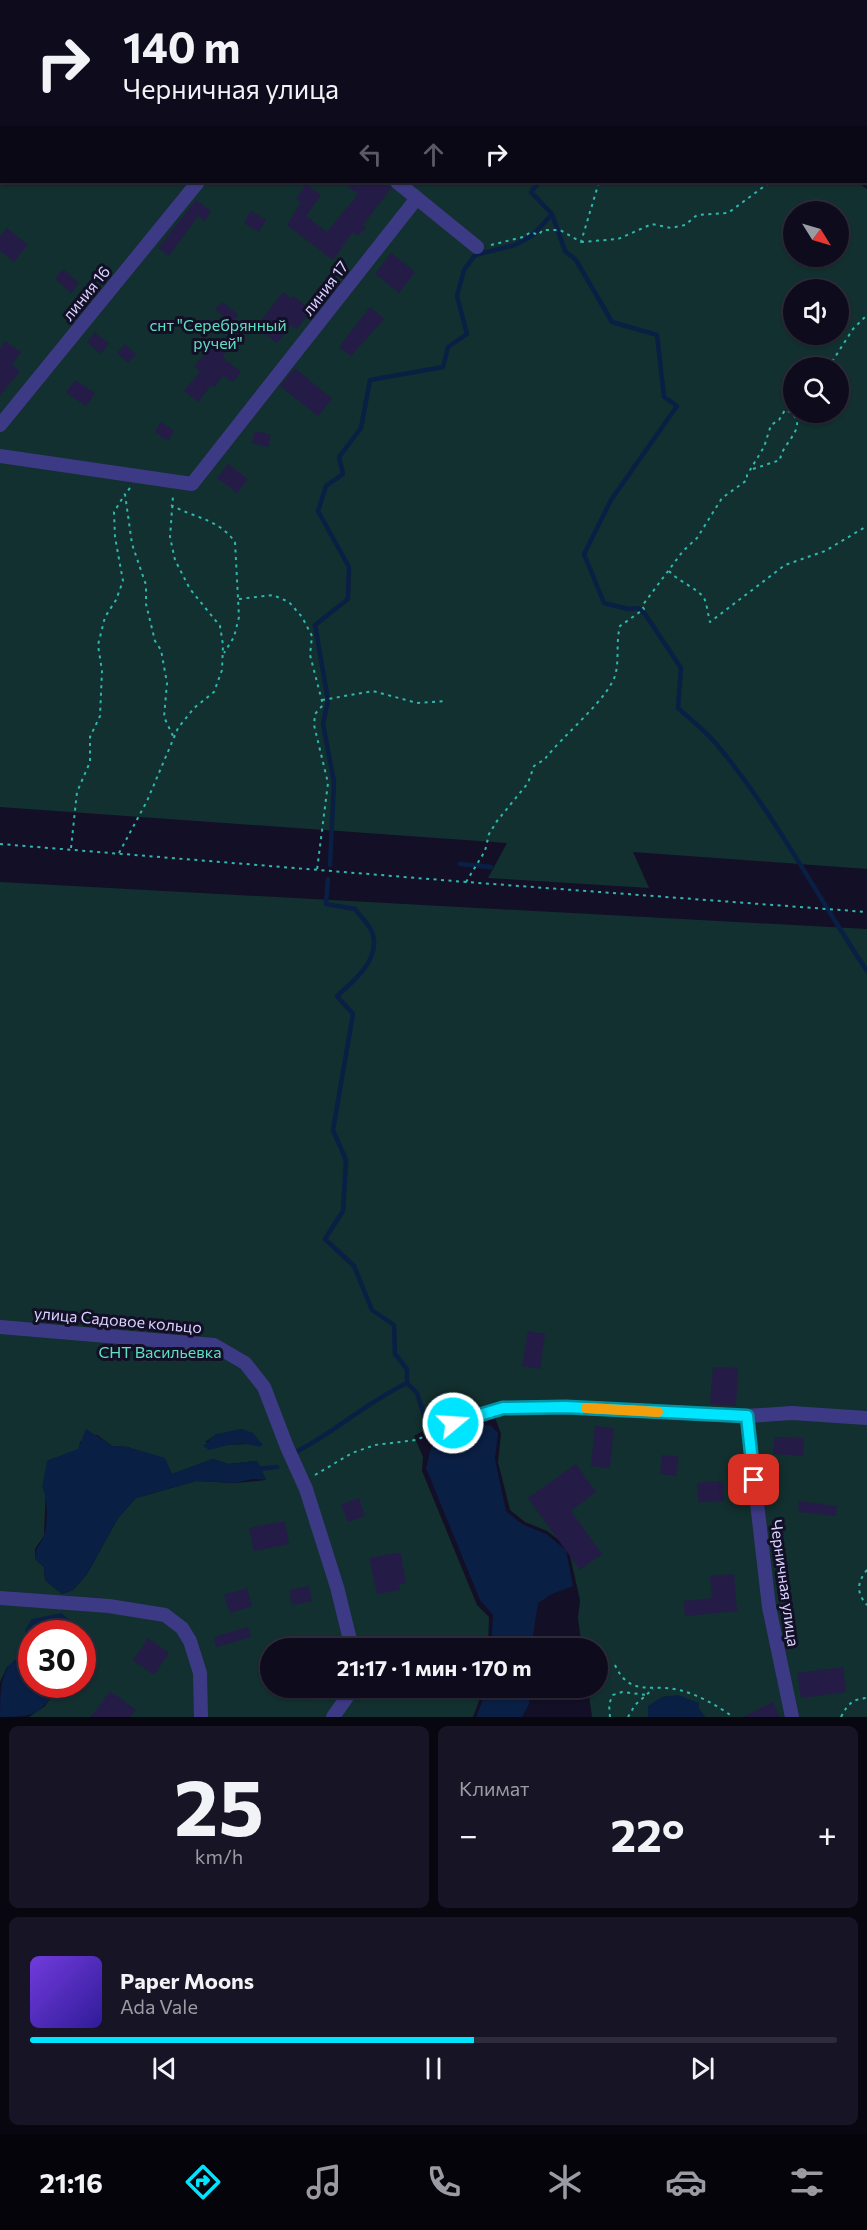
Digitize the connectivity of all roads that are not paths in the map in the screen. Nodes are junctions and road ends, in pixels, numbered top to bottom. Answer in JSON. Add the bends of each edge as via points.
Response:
{"nodes":[{"id":1,"x":197,"y":183,"type":"edge"},
{"id":2,"x":398,"y":183,"type":"edge"},
{"id":3,"x":417,"y":198,"type":"junction"},
{"id":4,"x":477,"y":247,"type":"road end"},
{"id":5,"x":0,"y":425,"type":"edge"},
{"id":6,"x":0,"y":456,"type":"edge"},
{"id":7,"x":0,"y":1327,"type":"edge"},
{"id":8,"x":747,"y":1416,"type":"junction"},
{"id":9,"x":867,"y":1418,"type":"edge"},
{"id":10,"x":453,"y":1423,"type":"road end"},
{"id":11,"x":0,"y":1598,"type":"edge"},
{"id":12,"x":350,"y":1638,"type":"edge"},
{"id":13,"x":346,"y":1698,"type":"edge"},
{"id":14,"x":201,"y":1717,"type":"edge"},
{"id":15,"x":333,"y":1717,"type":"edge"},
{"id":16,"x":792,"y":1717,"type":"edge"}],
"edges":[{"from":1,"to":5,"type":"street","name":"линия 16"},
{"from":2,"to":3,"type":"street"},
{"from":3,"to":4,"type":"street"},
{"from":3,"to":6,"type":"street","name":"линия 17","via":[[192,484]]},
{"from":7,"to":12,"type":"street","name":"улица Садовое кольцо","via":[[214,1345],[245,1363],[264,1387],[303,1483],[338,1587]]},
{"from":8,"to":9,"type":"street","via":[[792,1413]]},
{"from":8,"to":10,"type":"street","via":[[566,1407],[503,1408]]},
{"from":8,"to":16,"type":"street","name":"Черничная улица","via":[[769,1607]]},
{"from":11,"to":14,"type":"street","via":[[109,1606],[165,1615],[182,1628],[190,1641],[200,1673]]},
{"from":13,"to":15,"type":"street"}]}
